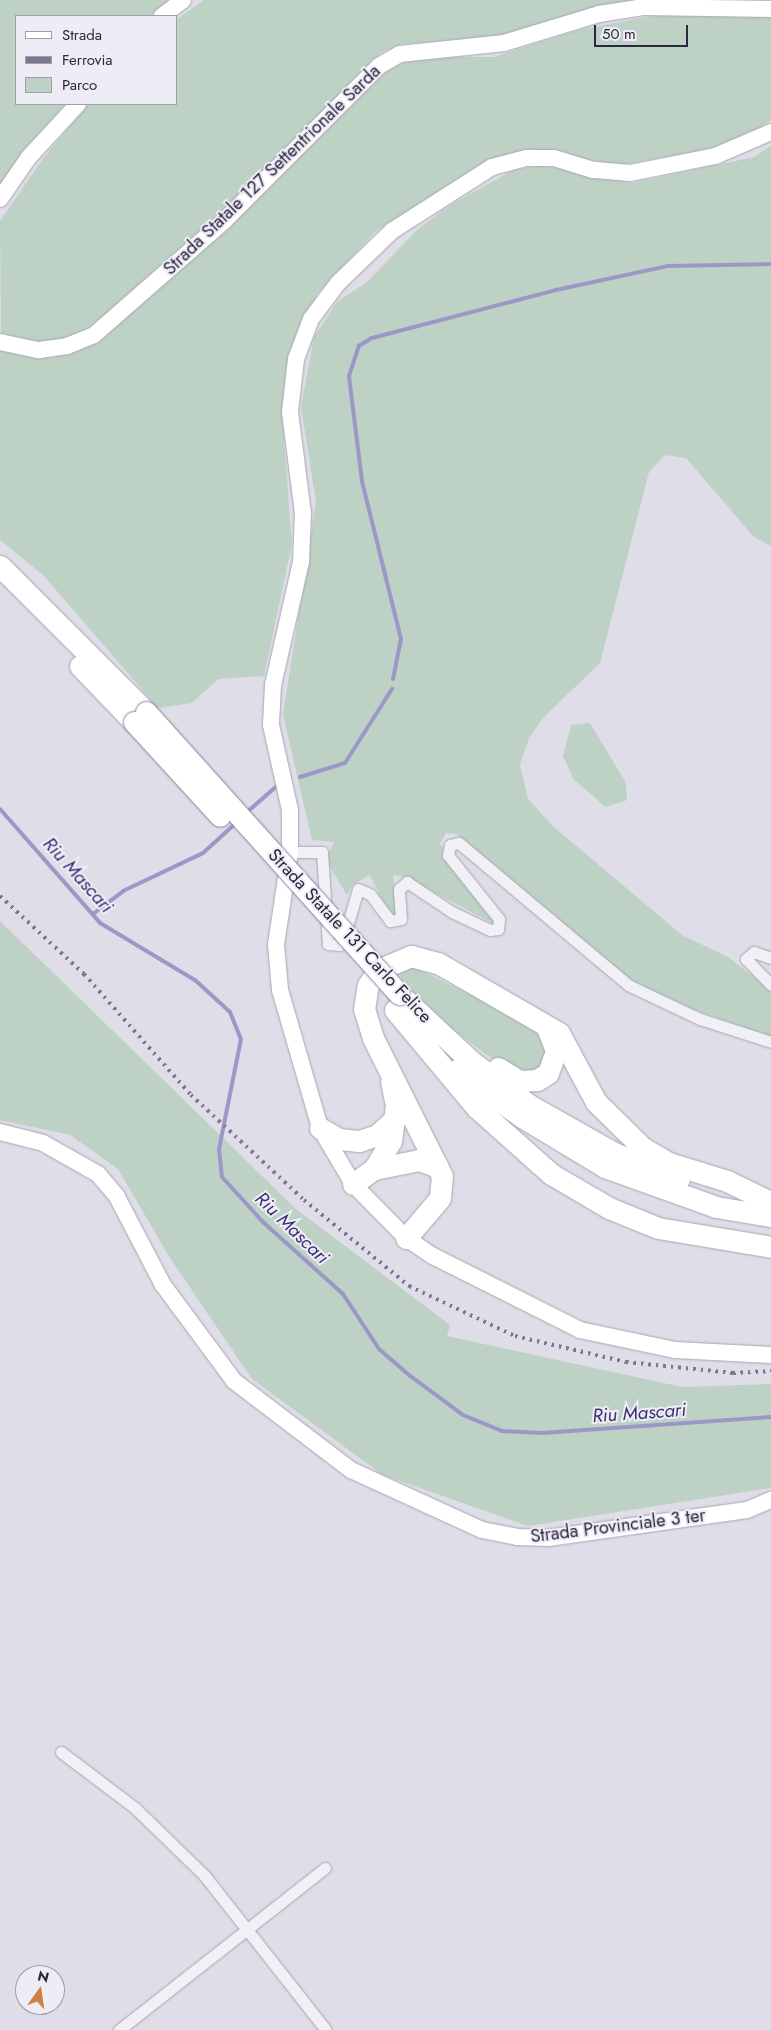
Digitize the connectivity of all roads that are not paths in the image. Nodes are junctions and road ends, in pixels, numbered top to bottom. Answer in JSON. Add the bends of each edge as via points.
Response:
{"nodes":[{"id":1,"x":183,"y":0,"type":"edge"},
{"id":2,"x":771,"y":9,"type":"edge"},
{"id":3,"x":163,"y":15,"type":"edge"},
{"id":4,"x":77,"y":105,"type":"edge"},
{"id":5,"x":771,"y":132,"type":"edge"},
{"id":6,"x":0,"y":199,"type":"edge"},
{"id":7,"x":0,"y":342,"type":"edge"},
{"id":8,"x":0,"y":566,"type":"edge"},
{"id":9,"x":0,"y":586,"type":"edge"},
{"id":10,"x":140,"y":717,"type":"junction"},
{"id":11,"x":290,"y":852,"type":"junction"},
{"id":12,"x":771,"y":958,"type":"edge"},
{"id":13,"x":771,"y":985,"type":"edge"},
{"id":14,"x":397,"y":1002,"type":"junction"},
{"id":15,"x":543,"y":1020,"type":"junction"},
{"id":16,"x":771,"y":1042,"type":"edge"},
{"id":17,"x":388,"y":1064,"type":"junction"},
{"id":18,"x":396,"y":1118,"type":"junction"},
{"id":19,"x":320,"y":1128,"type":"junction"},
{"id":20,"x":0,"y":1132,"type":"edge"},
{"id":21,"x":438,"y":1167,"type":"junction"},
{"id":22,"x":374,"y":1169,"type":"junction"},
{"id":23,"x":353,"y":1184,"type":"junction"},
{"id":24,"x":771,"y":1206,"type":"edge"},
{"id":25,"x":406,"y":1238,"type":"junction"},
{"id":26,"x":765,"y":1248,"type":"edge"},
{"id":27,"x":771,"y":1355,"type":"edge"},
{"id":28,"x":771,"y":1500,"type":"edge"},
{"id":29,"x":61,"y":1752,"type":"dead end"},
{"id":30,"x":325,"y":1868,"type":"dead end"},
{"id":31,"x":247,"y":1930,"type":"junction"},
{"id":32,"x":119,"y":2030,"type":"edge"},
{"id":33,"x":326,"y":2030,"type":"edge"}],
"edges":[{"from":1,"to":3,"type":"main road"},
{"from":2,"to":7,"type":"main road","name":"Strada Statale 127 Settentrionale Sarda","via":[[644,7],[599,14],[504,43],[400,54],[380,66],[224,221],[94,335],[67,346],[39,350]]},
{"from":4,"to":6,"type":"main road","via":[[29,157]]},
{"from":5,"to":11,"type":"main road","via":[[715,156],[630,173],[593,170],[554,158],[526,158],[492,167],[392,231],[338,283],[311,319],[296,359],[290,412],[303,513],[301,562],[273,685],[271,726],[286,780]]},
{"from":8,"to":10,"type":"highway","name":"Strada Statale 131 Carlo Felice"},
{"from":9,"to":10,"type":"highway","name":"Strada Statale 131 Carlo Felice"},
{"from":10,"to":14,"type":"highway","name":"Strada Statale 131 Carlo Felice","bridge":true},
{"from":11,"to":16,"type":"street","via":[[322,852],[328,944],[339,944],[344,937],[358,889],[370,894],[390,921],[401,919],[399,889],[407,882],[452,912],[488,930],[498,929],[499,918],[448,855],[450,845],[460,843],[628,985],[692,1016]]},
{"from":11,"to":19,"type":"main road","via":[[276,945],[280,990]]},
{"from":12,"to":13,"type":"street","via":[[754,952],[746,959]]},
{"from":14,"to":15,"type":"highway","via":[[520,1081],[543,1077],[556,1059],[555,1044]]},
{"from":14,"to":24,"type":"highway","name":"Strada Statale 131 Carlo Felice","via":[[529,1105],[614,1153],[659,1173]]},
{"from":14,"to":26,"type":"highway","via":[[477,1108],[551,1174],[609,1208],[658,1228]]},
{"from":15,"to":17,"type":"highway","via":[[438,963],[411,956],[378,970],[368,985],[364,1009]]},
{"from":15,"to":24,"type":"highway","via":[[570,1047],[596,1102],[643,1148],[669,1163],[727,1181]]},
{"from":17,"to":18,"type":"highway"},
{"from":17,"to":21,"type":"highway"},
{"from":18,"to":19,"type":"highway","via":[[377,1135],[359,1141],[339,1139]]},
{"from":18,"to":22,"type":"highway","via":[[391,1141]]},
{"from":19,"to":23,"type":"main road"},
{"from":20,"to":28,"type":"main road","name":"Strada Provinciale 3 ter","via":[[43,1143],[98,1174],[118,1197],[163,1286],[234,1381],[360,1474],[482,1530],[517,1537],[548,1538],[738,1511]]},
{"from":21,"to":22,"type":"highway","via":[[419,1160]]},
{"from":21,"to":25,"type":"highway","via":[[440,1198]]},
{"from":22,"to":23,"type":"highway"},
{"from":23,"to":25,"type":"main road"},
{"from":25,"to":27,"type":"main road","via":[[433,1256],[580,1330],[675,1350]]},
{"from":29,"to":31,"type":"street","via":[[135,1808],[204,1875]]},
{"from":30,"to":31,"type":"street"},
{"from":31,"to":32,"type":"street"},
{"from":31,"to":33,"type":"street"}]}
